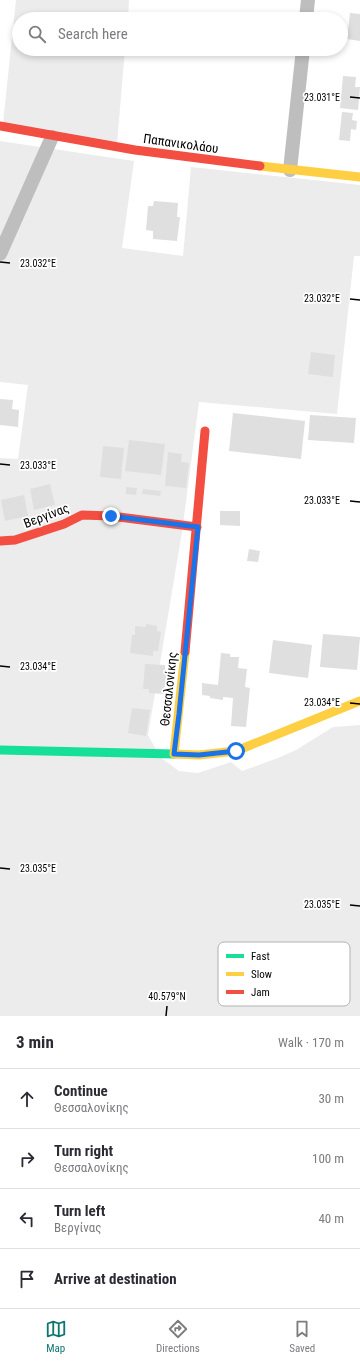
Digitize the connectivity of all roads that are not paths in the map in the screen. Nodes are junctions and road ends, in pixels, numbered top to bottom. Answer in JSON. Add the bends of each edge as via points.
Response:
{"nodes":[{"id":1,"x":308,"y":0,"type":"edge"},
{"id":2,"x":307,"y":12,"type":"edge"},
{"id":3,"x":302,"y":56,"type":"edge"},
{"id":4,"x":0,"y":126,"type":"edge"},
{"id":5,"x":52,"y":137,"type":"junction"},
{"id":6,"x":290,"y":170,"type":"junction"},
{"id":7,"x":360,"y":177,"type":"edge"},
{"id":8,"x":0,"y":254,"type":"edge"},
{"id":9,"x":205,"y":431,"type":"dead end"},
{"id":10,"x":198,"y":527,"type":"junction"},
{"id":11,"x":0,"y":541,"type":"edge"},
{"id":12,"x":360,"y":701,"type":"edge"},
{"id":13,"x":0,"y":750,"type":"edge"},
{"id":14,"x":174,"y":754,"type":"junction"}],
"edges":[{"from":1,"to":2,"type":"street"},
{"from":3,"to":6,"type":"street"},
{"from":4,"to":5,"type":"street","name":"Παπανικολάου"},
{"from":5,"to":6,"type":"street","name":"Παπανικολάου"},
{"from":5,"to":8,"type":"street"},
{"from":6,"to":7,"type":"street","name":"Παπανικολάου"},
{"from":9,"to":10,"type":"street","name":"Θεσσαλονίκης"},
{"from":10,"to":11,"type":"street","name":"Βεργίνας","via":[[82,515],[64,524],[15,540]]},
{"from":10,"to":14,"type":"street","name":"Θεσσαλονίκης"},
{"from":12,"to":14,"type":"street","via":[[236,751],[199,755]]},
{"from":13,"to":14,"type":"street"}]}
